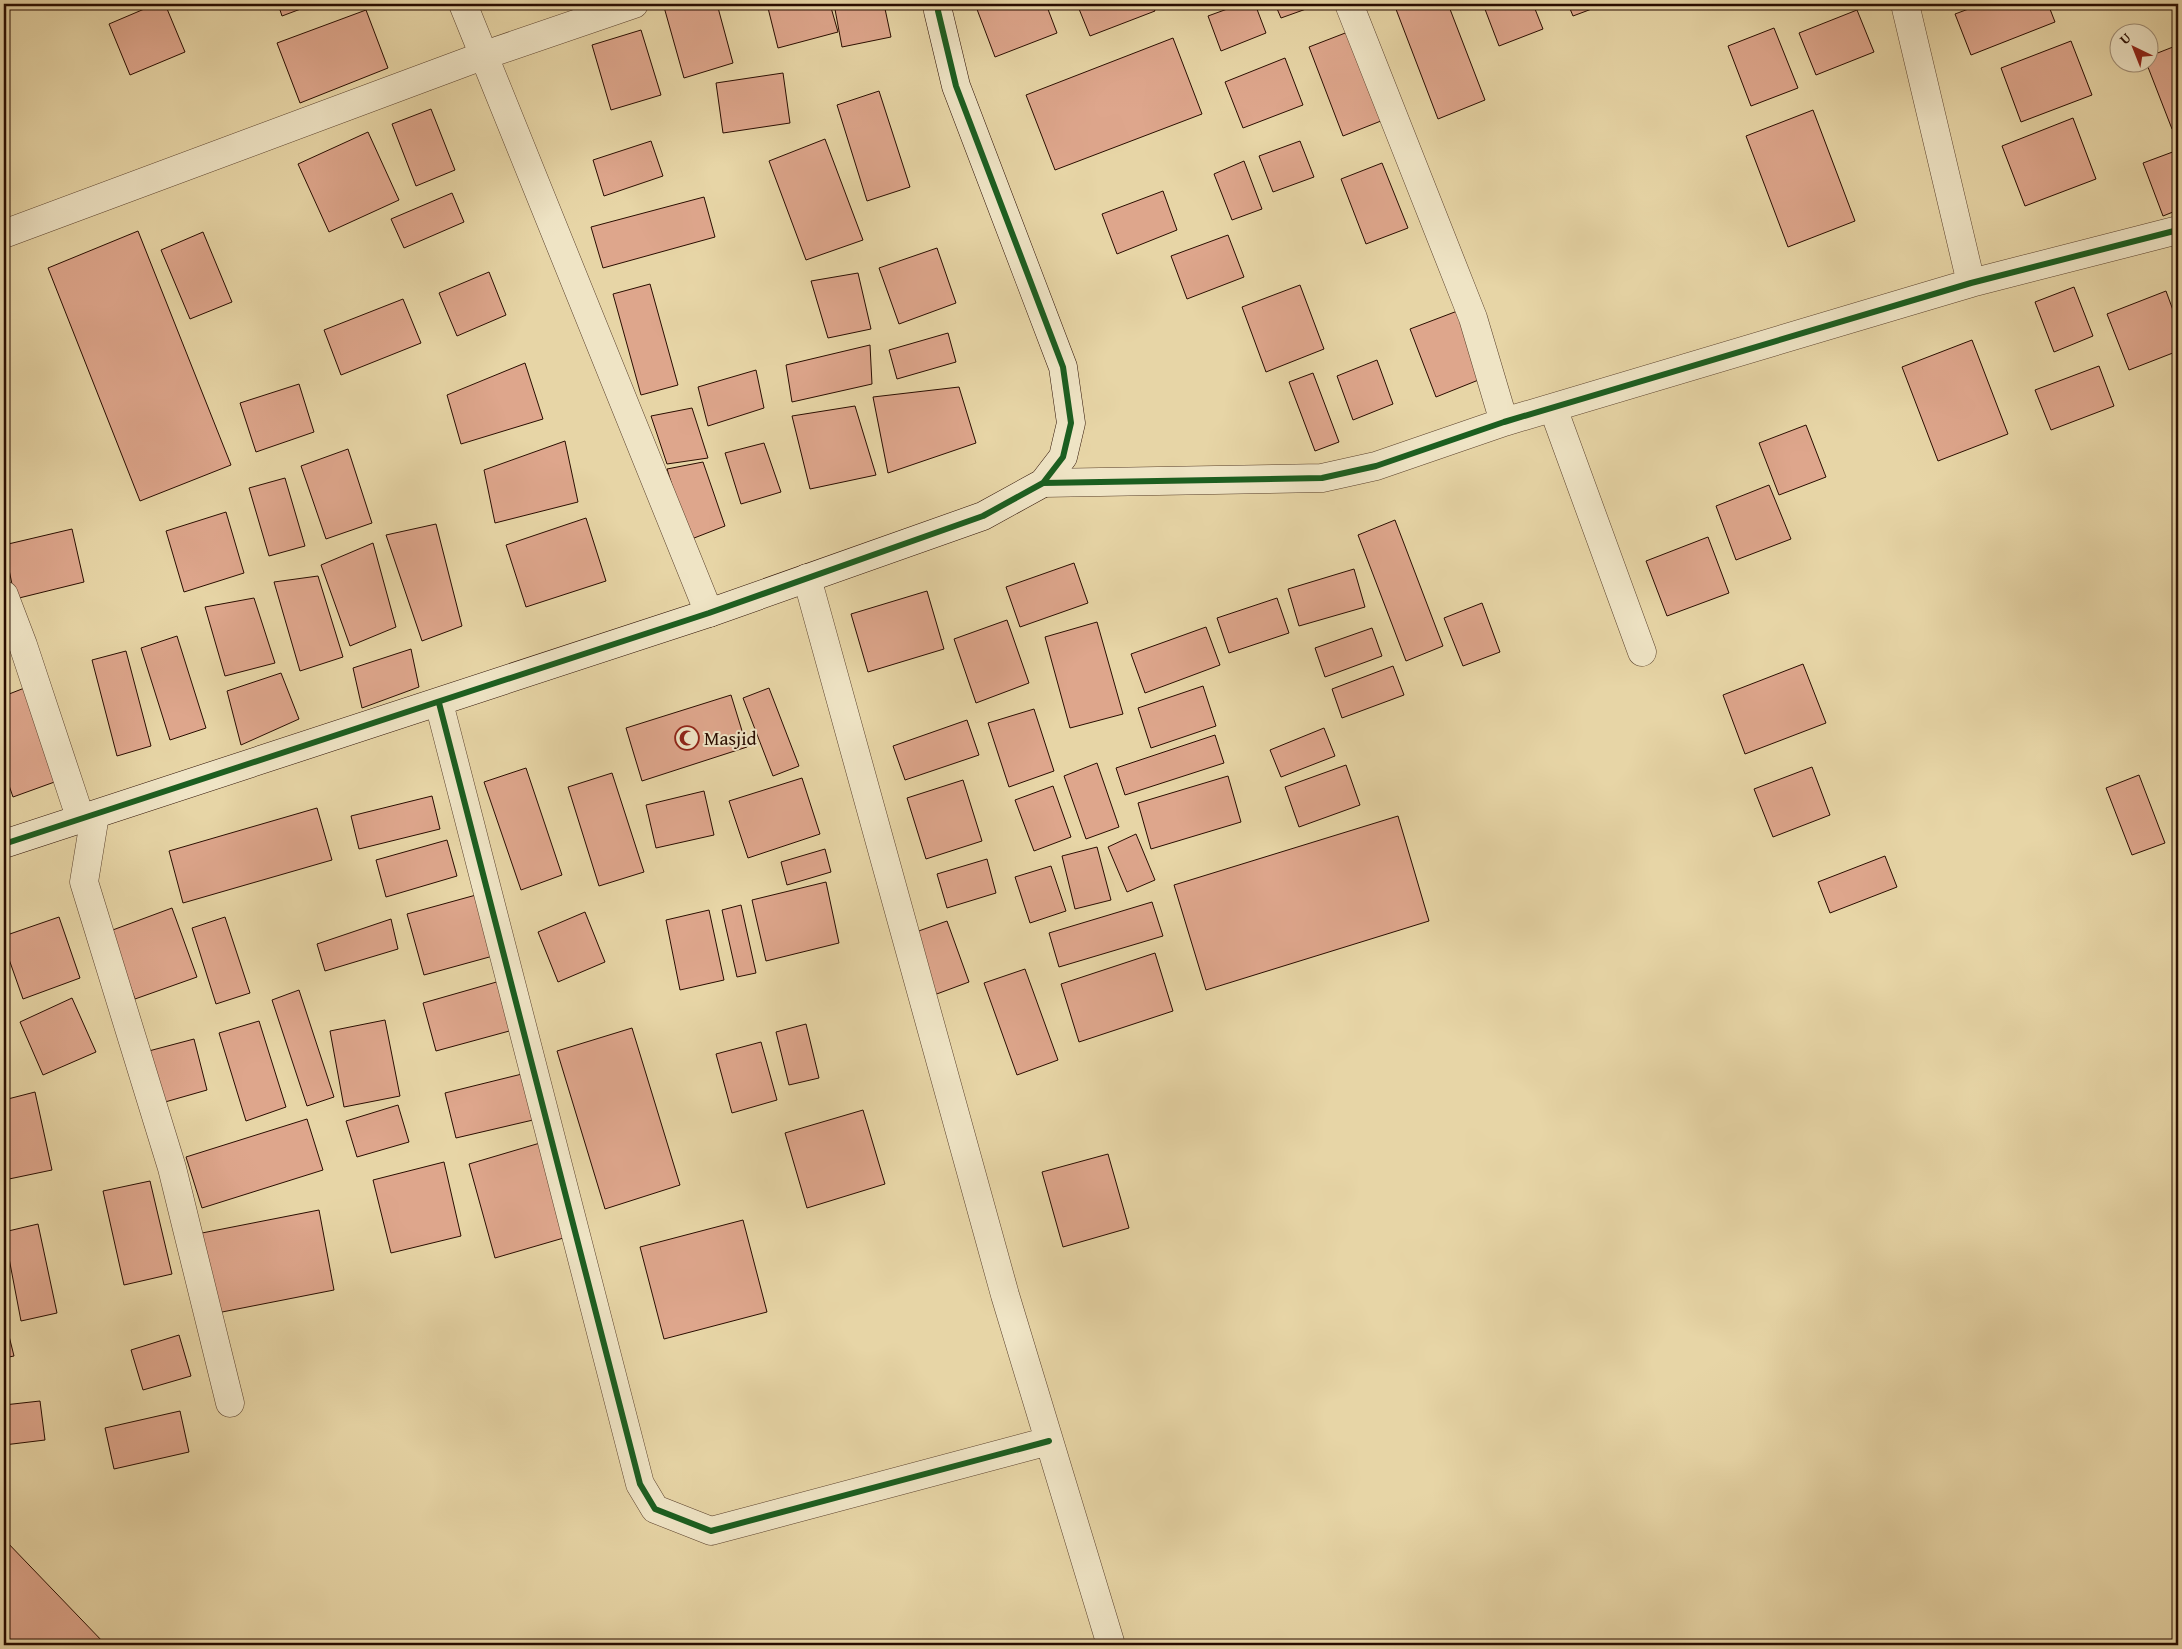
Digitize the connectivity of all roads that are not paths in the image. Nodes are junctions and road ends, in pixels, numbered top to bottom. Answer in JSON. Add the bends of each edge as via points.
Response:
{"nodes":[{"id":1,"x":463,"y":4,"type":"edge"},
{"id":2,"x":634,"y":4,"type":"edge"},
{"id":3,"x":939,"y":4,"type":"edge"},
{"id":4,"x":1349,"y":4,"type":"edge"},
{"id":5,"x":1905,"y":4,"type":"edge"},
{"id":6,"x":485,"y":55,"type":"junction"},
{"id":7,"x":2178,"y":230,"type":"edge"},
{"id":8,"x":4,"y":234,"type":"edge"},
{"id":9,"x":1971,"y":283,"type":"junction"},
{"id":10,"x":1553,"y":408,"type":"junction"},
{"id":11,"x":1504,"y":422,"type":"junction"},
{"id":12,"x":1043,"y":483,"type":"junction"},
{"id":13,"x":808,"y":578,"type":"junction"},
{"id":14,"x":4,"y":595,"type":"edge"},
{"id":15,"x":709,"y":613,"type":"junction"},
{"id":16,"x":1642,"y":652,"type":"dead end"},
{"id":17,"x":440,"y":703,"type":"junction"},
{"id":18,"x":88,"y":818,"type":"junction"},
{"id":19,"x":4,"y":844,"type":"edge"},
{"id":20,"x":230,"y":1403,"type":"dead end"},
{"id":21,"x":1049,"y":1441,"type":"junction"},
{"id":22,"x":1111,"y":1645,"type":"edge"}],
"edges":[{"from":1,"to":6,"type":"street"},
{"from":2,"to":6,"type":"street"},
{"from":3,"to":12,"type":"street","via":[[956,86],[1063,367],[1071,423],[1063,457]]},
{"from":4,"to":11,"type":"street","via":[[1472,318]]},
{"from":5,"to":9,"type":"street"},
{"from":6,"to":8,"type":"street"},
{"from":6,"to":15,"type":"street"},
{"from":7,"to":9,"type":"street"},
{"from":9,"to":10,"type":"street"},
{"from":10,"to":11,"type":"street"},
{"from":10,"to":16,"type":"street"},
{"from":11,"to":12,"type":"street","via":[[1376,466],[1322,478]]},
{"from":12,"to":13,"type":"street","via":[[983,516]]},
{"from":13,"to":15,"type":"street"},
{"from":13,"to":21,"type":"street","via":[[1005,1295]]},
{"from":14,"to":18,"type":"street"},
{"from":15,"to":17,"type":"street"},
{"from":17,"to":18,"type":"street"},
{"from":17,"to":21,"type":"street","via":[[640,1484],[655,1509],[711,1532]]},
{"from":18,"to":19,"type":"street"},
{"from":18,"to":20,"type":"street","via":[[84,882],[172,1168]]},
{"from":21,"to":22,"type":"street"}]}
